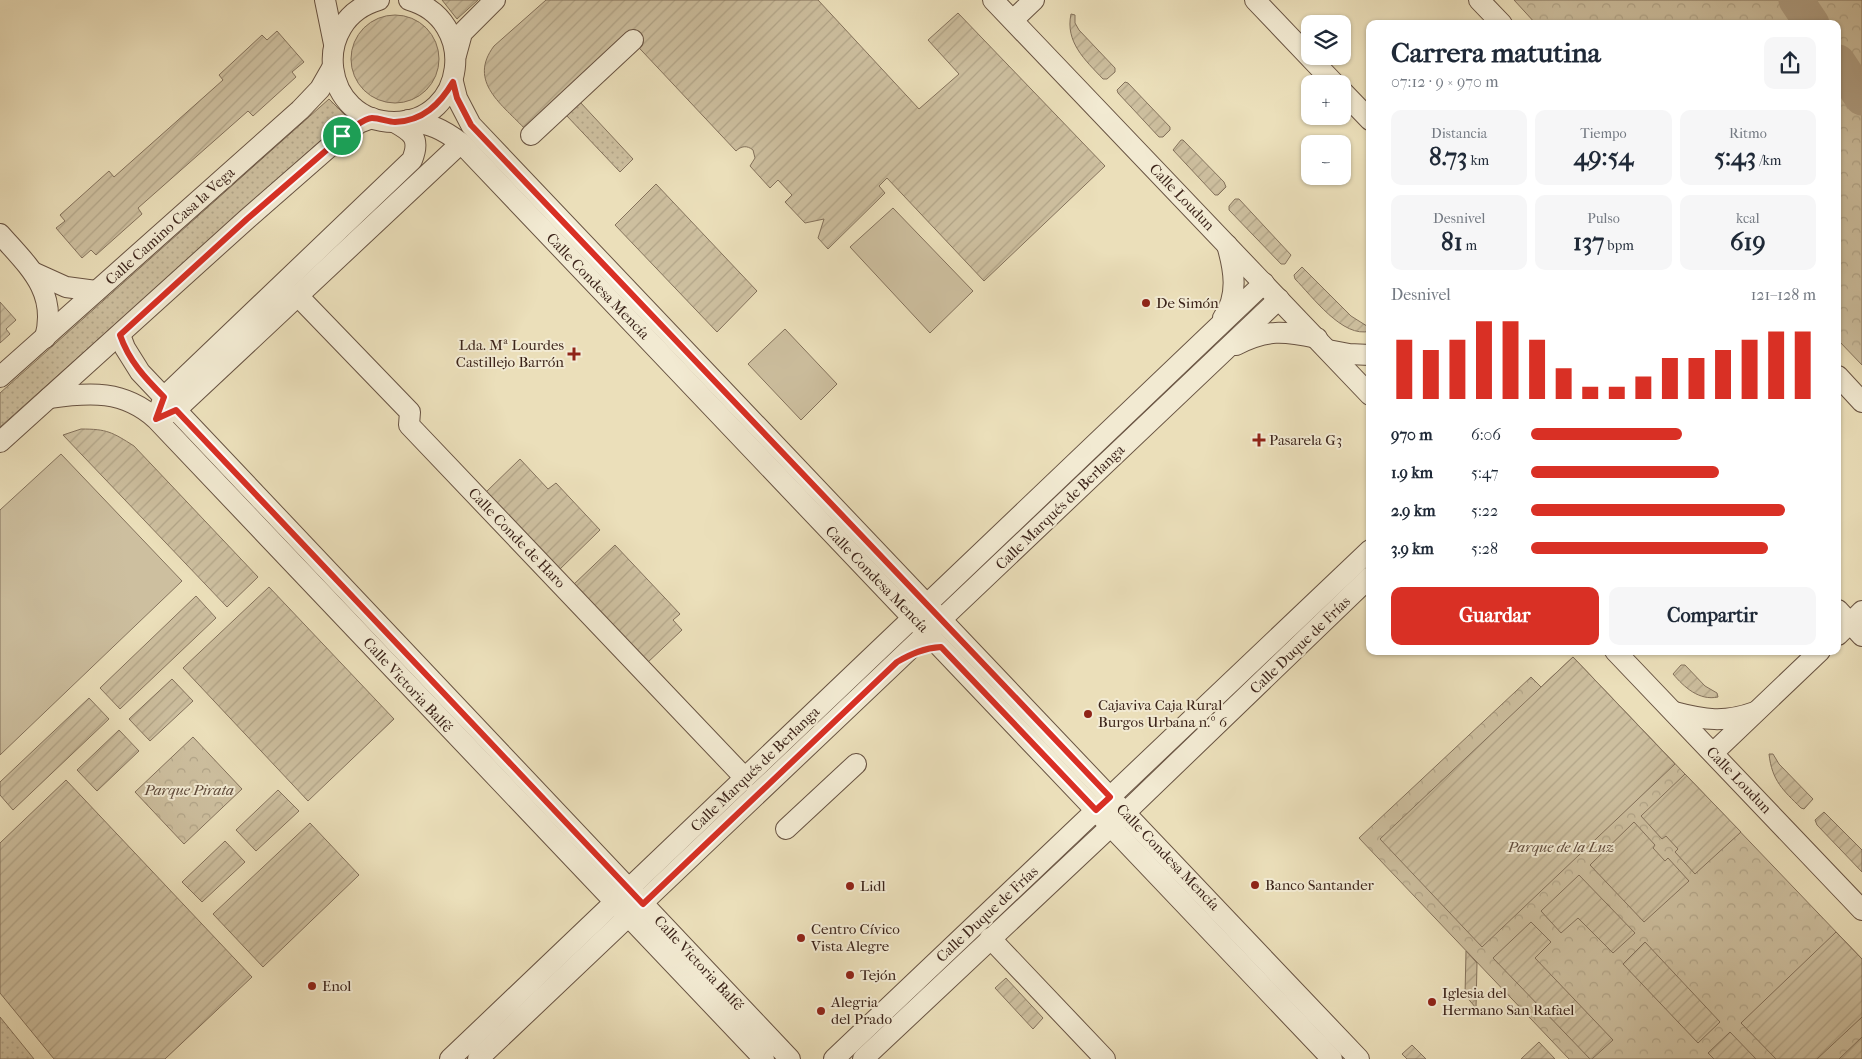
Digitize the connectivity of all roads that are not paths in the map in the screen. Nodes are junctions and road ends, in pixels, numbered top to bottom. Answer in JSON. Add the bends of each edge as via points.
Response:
{"nodes":[{"id":1,"x":325,"y":0,"type":"edge"},
{"id":2,"x":379,"y":0,"type":"edge"},
{"id":3,"x":409,"y":0,"type":"edge"},
{"id":4,"x":494,"y":0,"type":"edge"},
{"id":5,"x":993,"y":0,"type":"edge"},
{"id":6,"x":1034,"y":0,"type":"edge"},
{"id":7,"x":1255,"y":0,"type":"edge"},
{"id":8,"x":1479,"y":0,"type":"edge"},
{"id":9,"x":1013,"y":20,"type":"junction"},
{"id":10,"x":1498,"y":20,"type":"edge"},
{"id":11,"x":632,"y":40,"type":"dead end"},
{"id":12,"x":334,"y":44,"type":"junction"},
{"id":13,"x":456,"y":55,"type":"junction"},
{"id":14,"x":332,"y":68,"type":"junction"},
{"id":15,"x":1326,"y":75,"type":"edge"},
{"id":16,"x":453,"y":82,"type":"junction"},
{"id":17,"x":1351,"y":100,"type":"edge"},
{"id":18,"x":1366,"y":116,"type":"edge"},
{"id":19,"x":372,"y":118,"type":"junction"},
{"id":20,"x":401,"y":121,"type":"junction"},
{"id":21,"x":531,"y":135,"type":"dead end"},
{"id":22,"x":461,"y":143,"type":"junction"},
{"id":23,"x":0,"y":234,"type":"edge"},
{"id":24,"x":1227,"y":245,"type":"junction"},
{"id":25,"x":35,"y":273,"type":"junction"},
{"id":26,"x":1264,"y":283,"type":"junction"},
{"id":27,"x":96,"y":291,"type":"junction"},
{"id":28,"x":297,"y":295,"type":"junction"},
{"id":29,"x":1278,"y":299,"type":"junction"},
{"id":30,"x":120,"y":335,"type":"junction"},
{"id":31,"x":1209,"y":335,"type":"junction"},
{"id":32,"x":45,"y":338,"type":"junction"},
{"id":33,"x":1322,"y":344,"type":"junction"},
{"id":34,"x":1224,"y":351,"type":"junction"},
{"id":35,"x":1366,"y":355,"type":"edge"},
{"id":36,"x":189,"y":372,"type":"junction"},
{"id":37,"x":0,"y":377,"type":"edge"},
{"id":38,"x":1841,"y":379,"type":"edge"},
{"id":39,"x":147,"y":380,"type":"junction"},
{"id":40,"x":1366,"y":386,"type":"edge"},
{"id":41,"x":49,"y":398,"type":"junction"},
{"id":42,"x":1862,"y":402,"type":"edge"},
{"id":43,"x":170,"y":404,"type":"junction"},
{"id":44,"x":156,"y":419,"type":"junction"},
{"id":45,"x":0,"y":442,"type":"edge"},
{"id":46,"x":1366,"y":554,"type":"edge"},
{"id":47,"x":1366,"y":581,"type":"edge"},
{"id":48,"x":947,"y":585,"type":"junction"},
{"id":49,"x":910,"y":588,"type":"junction"},
{"id":50,"x":920,"y":611,"type":"junction"},
{"id":51,"x":937,"y":633,"type":"junction"},
{"id":52,"x":1619,"y":655,"type":"edge"},
{"id":53,"x":1816,"y":655,"type":"edge"},
{"id":54,"x":1757,"y":711,"type":"junction"},
{"id":55,"x":1673,"y":712,"type":"junction"},
{"id":56,"x":1713,"y":753,"type":"junction"},
{"id":57,"x":856,"y":764,"type":"dead end"},
{"id":58,"x":745,"y":778,"type":"junction"},
{"id":59,"x":1101,"y":797,"type":"junction"},
{"id":60,"x":1118,"y":819,"type":"junction"},
{"id":61,"x":786,"y":829,"type":"dead end"},
{"id":62,"x":1124,"y":840,"type":"junction"},
{"id":63,"x":1078,"y":857,"type":"junction"},
{"id":64,"x":620,"y":889,"type":"junction"},
{"id":65,"x":1862,"y":910,"type":"edge"},
{"id":66,"x":637,"y":916,"type":"junction"},
{"id":67,"x":990,"y":938,"type":"junction"},
{"id":68,"x":834,"y":1058,"type":"edge"},
{"id":69,"x":450,"y":1059,"type":"edge"},
{"id":70,"x":478,"y":1059,"type":"edge"},
{"id":71,"x":764,"y":1059,"type":"edge"},
{"id":72,"x":790,"y":1059,"type":"edge"},
{"id":73,"x":864,"y":1059,"type":"edge"},
{"id":74,"x":1105,"y":1059,"type":"edge"},
{"id":75,"x":1332,"y":1059,"type":"edge"},
{"id":76,"x":1359,"y":1059,"type":"edge"}],
"edges":[{"from":1,"to":12,"type":"street"},
{"from":2,"to":12,"type":"street","via":[[367,3],[346,20]]},
{"from":3,"to":13,"type":"street","via":[[438,15],[454,42]]},
{"from":4,"to":13,"type":"street","via":[[462,33]]},
{"from":5,"to":9,"type":"street","name":"Calle Loudun"},
{"from":6,"to":9,"type":"street"},
{"from":7,"to":15,"type":"street"},
{"from":8,"to":10,"type":"street"},
{"from":9,"to":24,"type":"street","name":"Calle Loudun"},
{"from":11,"to":21,"type":"street"},
{"from":12,"to":14,"type":"street"},
{"from":13,"to":16,"type":"street"},
{"from":14,"to":19,"type":"street","via":[[340,90],[351,104]]},
{"from":14,"to":27,"type":"street","name":"Calle Camino Casa la Vega","via":[[320,88],[300,110]]},
{"from":16,"to":20,"type":"street","via":[[431,110]]},
{"from":16,"to":49,"type":"street","name":"Calle Condesa Mencía","via":[[471,125]]},
{"from":17,"to":18,"type":"street"},
{"from":19,"to":20,"type":"street","name":"Calle Condesa Mencía"},
{"from":19,"to":30,"type":"street","via":[[342,136]]},
{"from":20,"to":22,"type":"street","name":"Calle Condesa Mencía","via":[[430,124],[445,130]]},
{"from":20,"to":36,"type":"street","via":[[414,137],[412,160]]},
{"from":22,"to":28,"type":"street"},
{"from":22,"to":50,"type":"street","name":"Calle Condesa Mencía"},
{"from":23,"to":25,"type":"street"},
{"from":24,"to":26,"type":"street","name":"Calle Loudun"},
{"from":24,"to":31,"type":"street","name":"Calle Marqués de Berlanga","via":[[1233,266],[1234,288],[1227,312]]},
{"from":25,"to":27,"type":"street","via":[[66,287]]},
{"from":25,"to":32,"type":"street","via":[[48,308]]},
{"from":26,"to":29,"type":"street","name":"Calle Loudun"},
{"from":26,"to":31,"type":"street","name":"Calle Marqués de Berlanga"},
{"from":27,"to":32,"type":"street","name":"Calle Camino Casa la Vega"},
{"from":28,"to":43,"type":"street"},
{"from":28,"to":58,"type":"street","name":"Calle Conde de Haro","via":[[410,412],[409,425]]},
{"from":29,"to":33,"type":"street","name":"Calle Loudun"},
{"from":29,"to":34,"type":"street","name":"Calle Marqués de Berlanga"},
{"from":30,"to":39,"type":"street","name":"Calle Victoria Balfé","via":[[132,362]]},
{"from":30,"to":41,"type":"street"},
{"from":31,"to":48,"type":"street","name":"Calle Marqués de Berlanga"},
{"from":32,"to":37,"type":"street","name":"Calle Camino Casa la Vega"},
{"from":33,"to":34,"type":"street","name":"Calle Marqués de Berlanga","via":[[1282,332],[1268,333]]},
{"from":33,"to":35,"type":"street","name":"Calle Marqués de Berlanga","via":[[1350,354]]},
{"from":33,"to":40,"type":"street","name":"Calle Loudun"},
{"from":34,"to":51,"type":"street","name":"Calle Marqués de Berlanga"},
{"from":36,"to":39,"type":"street"},
{"from":36,"to":43,"type":"street"},
{"from":38,"to":42,"type":"street"},
{"from":39,"to":43,"type":"street","name":"Calle Victoria Balfé"},
{"from":41,"to":44,"type":"street","name":"Calle Victoria Balfé","via":[[103,394],[134,402]]},
{"from":41,"to":45,"type":"street"},
{"from":43,"to":44,"type":"street"},
{"from":43,"to":64,"type":"street","name":"Calle Victoria Balfé"},
{"from":44,"to":64,"type":"street","name":"Calle Victoria Balfé"},
{"from":46,"to":59,"type":"street","name":"Calle Duque de Frías","via":[[1135,773]]},
{"from":47,"to":60,"type":"street","name":"Calle Duque de Frías"},
{"from":48,"to":49,"type":"street","via":[[928,590]]},
{"from":48,"to":50,"type":"street","name":"Calle Marqués de Berlanga"},
{"from":49,"to":50,"type":"street","name":"Calle Condesa Mencía"},
{"from":50,"to":51,"type":"street","name":"Calle Condesa Mencía"},
{"from":50,"to":58,"type":"street","name":"Calle Marqués de Berlanga"},
{"from":51,"to":59,"type":"street","name":"Calle Condesa Mencía"},
{"from":51,"to":59,"type":"street","name":"Calle Condesa Mencía"},
{"from":51,"to":66,"type":"street","name":"Calle Marqués de Berlanga","via":[[918,651],[897,662]]},
{"from":52,"to":55,"type":"street","name":"Calle Loudun"},
{"from":53,"to":54,"type":"street"},
{"from":54,"to":55,"type":"street","via":[[1742,717],[1709,720]]},
{"from":54,"to":56,"type":"street"},
{"from":55,"to":56,"type":"street","name":"Calle Loudun"},
{"from":56,"to":65,"type":"street","name":"Calle Loudun"},
{"from":57,"to":61,"type":"street"},
{"from":58,"to":64,"type":"street","name":"Calle Marqués de Berlanga","via":[[650,869]]},
{"from":59,"to":60,"type":"street","name":"Calle Condesa Mencía"},
{"from":59,"to":68,"type":"street","name":"Calle Duque de Frías"},
{"from":60,"to":62,"type":"street","name":"Calle Condesa Mencía"},
{"from":60,"to":63,"type":"street","name":"Calle Duque de Frías"},
{"from":60,"to":76,"type":"street","name":"Calle Condesa Mencía"},
{"from":62,"to":63,"type":"street","name":"Calle Duque de Frías","via":[[1099,844]]},
{"from":62,"to":75,"type":"street","name":"Calle Condesa Mencía"},
{"from":63,"to":67,"type":"street","name":"Calle Duque de Frías"},
{"from":64,"to":66,"type":"street","name":"Calle Victoria Balfé"},
{"from":64,"to":69,"type":"street","name":"Calle Marqués de Berlanga"},
{"from":66,"to":70,"type":"street","name":"Calle Marqués de Berlanga","via":[[603,941]]},
{"from":66,"to":71,"type":"street","name":"Calle Victoria Balfé"},
{"from":66,"to":72,"type":"street","name":"Calle Victoria Balfé"},
{"from":67,"to":73,"type":"street","name":"Calle Duque de Frías"},
{"from":67,"to":74,"type":"street"}]}
